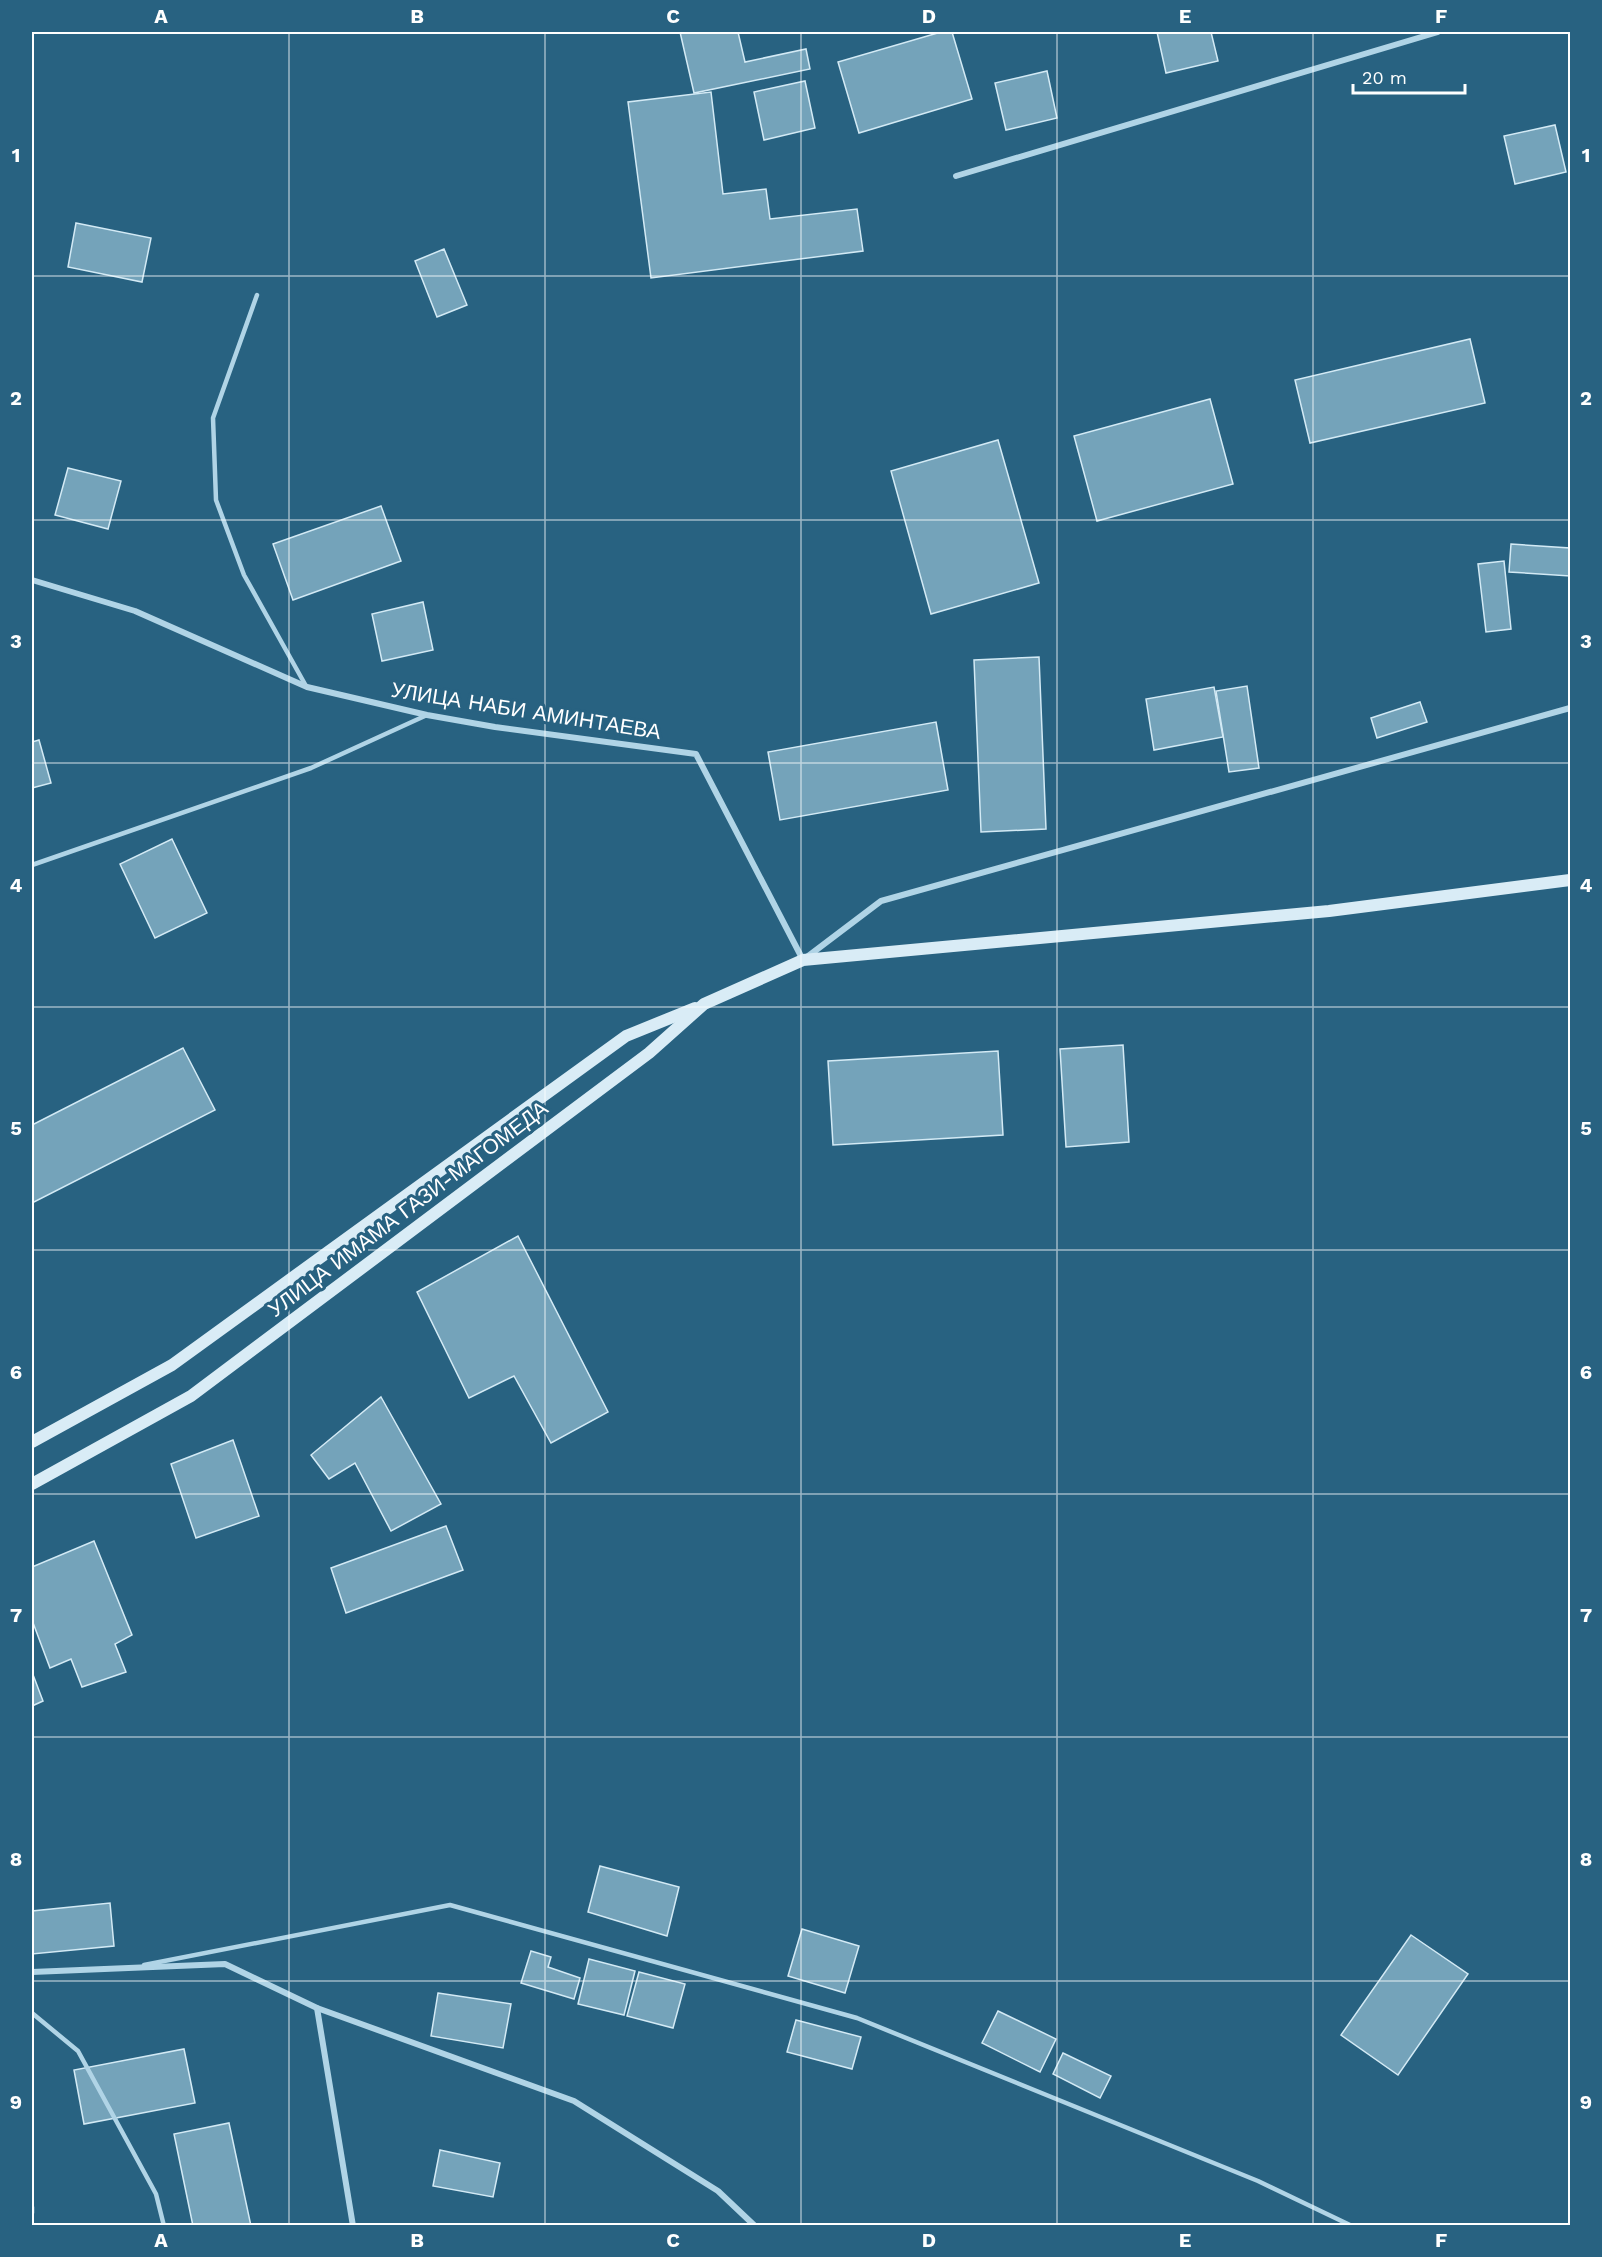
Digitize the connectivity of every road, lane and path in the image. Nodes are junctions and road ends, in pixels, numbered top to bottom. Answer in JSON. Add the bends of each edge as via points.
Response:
{"nodes":[{"id":1,"x":1438,"y":32,"type":"edge"},
{"id":2,"x":956,"y":176,"type":"dead end"},
{"id":3,"x":257,"y":295,"type":"dead end"},
{"id":4,"x":32,"y":580,"type":"edge"},
{"id":5,"x":307,"y":687,"type":"junction"},
{"id":6,"x":1570,"y":708,"type":"edge"},
{"id":7,"x":428,"y":715,"type":"junction"},
{"id":8,"x":32,"y":865,"type":"edge"},
{"id":9,"x":1570,"y":880,"type":"edge"},
{"id":10,"x":803,"y":960,"type":"junction"},
{"id":11,"x":704,"y":1004,"type":"junction"},
{"id":12,"x":32,"y":1442,"type":"edge"},
{"id":13,"x":32,"y":1484,"type":"edge"},
{"id":14,"x":132,"y":1968,"type":"junction"},
{"id":15,"x":32,"y":1972,"type":"edge"},
{"id":16,"x":317,"y":2008,"type":"junction"},
{"id":17,"x":32,"y":2013,"type":"edge"},
{"id":18,"x":32,"y":2207,"type":"edge"},
{"id":19,"x":32,"y":2212,"type":"edge"},
{"id":20,"x":164,"y":2226,"type":"edge"},
{"id":21,"x":353,"y":2226,"type":"edge"},
{"id":22,"x":755,"y":2226,"type":"edge"},
{"id":23,"x":1352,"y":2226,"type":"edge"}],
"edges":[{"from":1,"to":2,"type":"street"},
{"from":3,"to":5,"type":"lane","via":[[213,418],[216,500],[244,575]]},
{"from":4,"to":5,"type":"street","name":"УЛИЦА НАБИ АМИНТАЕВА","via":[[135,612]]},
{"from":5,"to":7,"type":"street","name":"УЛИЦА НАБИ АМИНТАЕВА"},
{"from":6,"to":10,"type":"street","via":[[880,901]]},
{"from":7,"to":8,"type":"lane","via":[[311,768]]},
{"from":7,"to":10,"type":"street","name":"УЛИЦА НАБИ АМИНТАЕВА","via":[[696,754]]},
{"from":9,"to":10,"type":"main road","name":"УЛИЦА ИМАМА ГАЗИ-МАГОМЕДА","via":[[1329,911]]},
{"from":10,"to":11,"type":"main road","name":"УЛИЦА ИМАМА ГАЗИ-МАГОМЕДА"},
{"from":11,"to":12,"type":"main road","via":[[626,1036],[172,1365]]},
{"from":11,"to":13,"type":"main road","name":"УЛИЦА ИМАМА ГАЗИ-МАГОМЕДА","via":[[649,1053],[191,1396]]},
{"from":14,"to":15,"type":"street"},
{"from":14,"to":16,"type":"street","via":[[225,1964]]},
{"from":14,"to":23,"type":"lane","via":[[450,1905],[856,2018],[1258,2181]]},
{"from":16,"to":21,"type":"street"},
{"from":16,"to":22,"type":"street","via":[[574,2100],[718,2191]]},
{"from":17,"to":20,"type":"lane","via":[[78,2051],[156,2194]]},
{"from":18,"to":19,"type":"lane"}]}
